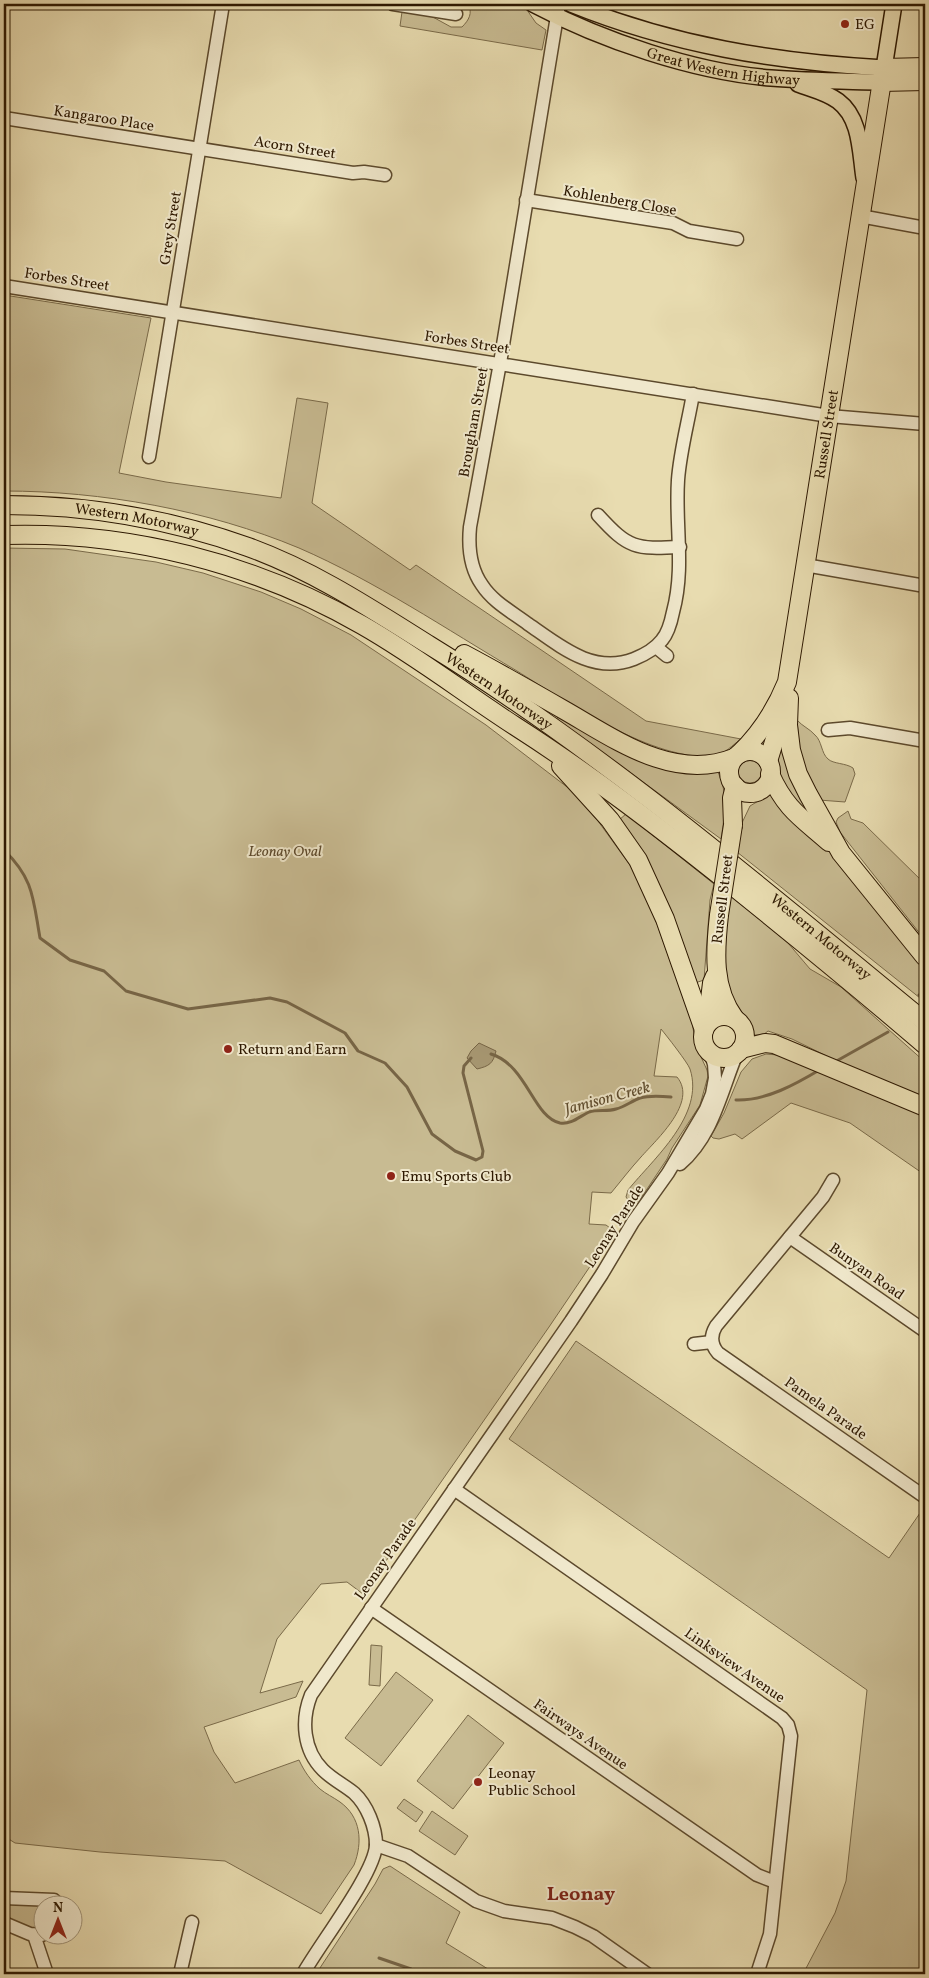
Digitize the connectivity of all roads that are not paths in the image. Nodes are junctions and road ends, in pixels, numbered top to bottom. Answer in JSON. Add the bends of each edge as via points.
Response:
{"nodes":[{"id":1,"x":223,"y":4,"type":"edge"},
{"id":2,"x":392,"y":4,"type":"edge"},
{"id":3,"x":533,"y":4,"type":"edge"},
{"id":4,"x":571,"y":4,"type":"edge"},
{"id":5,"x":894,"y":4,"type":"edge"},
{"id":6,"x":558,"y":9,"type":"edge"},
{"id":7,"x":456,"y":14,"type":"dead end"},
{"id":8,"x":925,"y":67,"type":"edge"},
{"id":9,"x":882,"y":75,"type":"junction"},
{"id":10,"x":784,"y":78,"type":"junction"},
{"id":11,"x":925,"y":81,"type":"edge"},
{"id":12,"x":4,"y":118,"type":"edge"},
{"id":13,"x":200,"y":149,"type":"junction"},
{"id":14,"x":385,"y":175,"type":"dead end"},
{"id":15,"x":865,"y":186,"type":"junction"},
{"id":16,"x":526,"y":200,"type":"junction"},
{"id":17,"x":860,"y":216,"type":"junction"},
{"id":18,"x":925,"y":228,"type":"edge"},
{"id":19,"x":737,"y":239,"type":"dead end"},
{"id":20,"x":4,"y":286,"type":"edge"},
{"id":21,"x":174,"y":313,"type":"junction"},
{"id":22,"x":500,"y":363,"type":"junction"},
{"id":23,"x":693,"y":394,"type":"junction"},
{"id":24,"x":829,"y":416,"type":"junction"},
{"id":25,"x":925,"y":424,"type":"edge"},
{"id":26,"x":149,"y":457,"type":"dead end"},
{"id":27,"x":4,"y":504,"type":"edge"},
{"id":28,"x":598,"y":515,"type":"dead end"},
{"id":29,"x":4,"y":535,"type":"edge"},
{"id":30,"x":680,"y":547,"type":"junction"},
{"id":31,"x":250,"y":548,"type":"junction"},
{"id":32,"x":805,"y":565,"type":"junction"},
{"id":33,"x":925,"y":586,"type":"edge"},
{"id":34,"x":656,"y":647,"type":"junction"},
{"id":35,"x":667,"y":656,"type":"dead end"},
{"id":36,"x":788,"y":690,"type":"junction"},
{"id":37,"x":513,"y":725,"type":"junction"},
{"id":38,"x":828,"y":730,"type":"dead end"},
{"id":39,"x":925,"y":741,"type":"edge"},
{"id":40,"x":736,"y":756,"type":"junction"},
{"id":41,"x":769,"y":768,"type":"junction"},
{"id":42,"x":743,"y":789,"type":"junction"},
{"id":43,"x":842,"y":853,"type":"junction"},
{"id":44,"x":925,"y":957,"type":"edge"},
{"id":45,"x":716,"y":974,"type":"junction"},
{"id":46,"x":734,"y":1019,"type":"junction"},
{"id":47,"x":925,"y":1022,"type":"edge"},
{"id":48,"x":705,"y":1027,"type":"junction"},
{"id":49,"x":925,"y":1045,"type":"edge"},
{"id":50,"x":739,"y":1051,"type":"junction"},
{"id":51,"x":710,"y":1052,"type":"junction"},
{"id":52,"x":925,"y":1107,"type":"edge"},
{"id":53,"x":668,"y":1173,"type":"junction"},
{"id":54,"x":833,"y":1180,"type":"dead end"},
{"id":55,"x":790,"y":1237,"type":"junction"},
{"id":56,"x":925,"y":1332,"type":"edge"},
{"id":57,"x":712,"y":1342,"type":"junction"},
{"id":58,"x":694,"y":1344,"type":"dead end"},
{"id":59,"x":454,"y":1489,"type":"junction"},
{"id":60,"x":925,"y":1497,"type":"edge"},
{"id":61,"x":371,"y":1608,"type":"junction"},
{"id":62,"x":376,"y":1845,"type":"junction"},
{"id":63,"x":776,"y":1882,"type":"junction"},
{"id":64,"x":4,"y":1898,"type":"edge"},
{"id":65,"x":32,"y":1899,"type":"edge"},
{"id":66,"x":192,"y":1922,"type":"dead end"},
{"id":67,"x":4,"y":1923,"type":"edge"},
{"id":68,"x":32,"y":1933,"type":"edge"},
{"id":69,"x":41,"y":1946,"type":"edge"},
{"id":70,"x":47,"y":1974,"type":"edge"},
{"id":71,"x":180,"y":1974,"type":"edge"},
{"id":72,"x":303,"y":1974,"type":"edge"},
{"id":73,"x":647,"y":1974,"type":"edge"},
{"id":74,"x":758,"y":1974,"type":"edge"}],
"edges":[{"from":1,"to":13,"type":"street","name":"Grey Street"},
{"from":2,"to":7,"type":"street"},
{"from":3,"to":6,"type":"main road","name":"Great Western Highway"},
{"from":4,"to":9,"type":"main road","name":"Great Western Highway","via":[[623,24],[688,42]]},
{"from":5,"to":9,"type":"main road","name":"Russell Street"},
{"from":6,"to":10,"type":"main road","name":"Great Western Highway","via":[[607,36],[660,55],[742,74]]},
{"from":6,"to":16,"type":"street","name":"Brougham Street"},
{"from":8,"to":9,"type":"highway","name":"Great Western Highway"},
{"from":9,"to":10,"type":"main road","name":"Great Western Highway"},
{"from":9,"to":11,"type":"highway","name":"Great Western Highway"},
{"from":9,"to":15,"type":"highway","name":"Russell Street"},
{"from":10,"to":15,"type":"main road","name":"Russell Street","via":[[825,94],[845,108],[856,130]]},
{"from":12,"to":13,"type":"street","name":"Kangaroo Place"},
{"from":13,"to":14,"type":"street","name":"Acorn Street"},
{"from":13,"to":21,"type":"street","name":"Grey Street"},
{"from":15,"to":17,"type":"highway","name":"Russell Street"},
{"from":16,"to":19,"type":"street","name":"Kohlenberg Close","via":[[672,223],[689,231]]},
{"from":16,"to":22,"type":"street","name":"Brougham Street"},
{"from":17,"to":18,"type":"street"},
{"from":17,"to":24,"type":"highway","name":"Russell Street"},
{"from":20,"to":21,"type":"street","name":"Forbes Street"},
{"from":21,"to":22,"type":"street","name":"Forbes Street"},
{"from":21,"to":26,"type":"street","name":"Grey Street"},
{"from":22,"to":23,"type":"street","name":"Forbes Street"},
{"from":22,"to":34,"type":"street","name":"Brougham Street","via":[[470,535],[470,555],[477,577],[496,600],[580,658],[603,664],[618,663],[642,656]]},
{"from":23,"to":24,"type":"street","name":"Forbes Street"},
{"from":23,"to":30,"type":"street","via":[[679,474]]},
{"from":24,"to":25,"type":"street","name":"Forbes Street"},
{"from":24,"to":32,"type":"highway","name":"Russell Street"},
{"from":27,"to":31,"type":"highway","name":"Western Motorway","via":[[66,507],[127,515],[188,528]]},
{"from":28,"to":30,"type":"street","via":[[630,544],[645,548]]},
{"from":29,"to":37,"type":"highway","name":"Western Motorway","via":[[119,541],[176,552],[249,573],[362,625]]},
{"from":30,"to":34,"type":"street","via":[[675,607],[666,634]]},
{"from":31,"to":40,"type":"highway","via":[[277,551],[349,585],[646,755],[703,766],[720,764]]},
{"from":31,"to":47,"type":"highway","name":"Western Motorway","via":[[339,588],[555,729],[672,818]]},
{"from":32,"to":33,"type":"street"},
{"from":32,"to":36,"type":"highway","name":"Russell Street"},
{"from":34,"to":35,"type":"street"},
{"from":36,"to":40,"type":"highway","name":"Russell Street"},
{"from":36,"to":41,"type":"highway","name":"Russell Street"},
{"from":36,"to":43,"type":"highway","via":[[788,733],[794,762],[808,794]]},
{"from":37,"to":48,"type":"highway","via":[[564,768],[610,820],[638,860],[665,918]]},
{"from":37,"to":49,"type":"highway","name":"Western Motorway","via":[[663,831]]},
{"from":38,"to":39,"type":"street","via":[[850,728]]},
{"from":40,"to":41,"type":"highway","via":[[747,751],[755,752],[762,755]]},
{"from":40,"to":42,"type":"highway","via":[[729,772]]},
{"from":41,"to":42,"type":"highway","via":[[764,787]]},
{"from":41,"to":43,"type":"highway","via":[[790,809]]},
{"from":42,"to":45,"type":"highway","name":"Russell Street","bridge":true,"via":[[733,824],[719,915]]},
{"from":43,"to":44,"type":"highway"},
{"from":45,"to":46,"type":"highway","name":"Russell Street"},
{"from":45,"to":48,"type":"highway","name":"Russell Street"},
{"from":46,"to":48,"type":"highway","via":[[717,1017]]},
{"from":46,"to":50,"type":"highway","via":[[745,1036]]},
{"from":48,"to":51,"type":"highway","via":[[703,1042]]},
{"from":50,"to":51,"type":"highway","via":[[726,1058]]},
{"from":50,"to":52,"type":"highway","via":[[765,1043],[774,1044]]},
{"from":50,"to":53,"type":"street","name":"Leonay Parade","via":[[717,1110],[700,1140],[687,1158]]},
{"from":51,"to":53,"type":"street","name":"Leonay Parade","via":[[715,1072],[712,1094]]},
{"from":53,"to":59,"type":"street","name":"Leonay Parade","via":[[633,1222],[571,1322]]},
{"from":54,"to":55,"type":"street"},
{"from":55,"to":56,"type":"street","name":"Bunyan Road"},
{"from":55,"to":57,"type":"street","via":[[716,1326]]},
{"from":57,"to":58,"type":"street"},
{"from":57,"to":60,"type":"street","name":"Pamela Parade","via":[[718,1353]]},
{"from":59,"to":61,"type":"street","name":"Leonay Parade"},
{"from":59,"to":63,"type":"street","name":"Linksview Avenue","via":[[785,1721],[791,1736]]},
{"from":61,"to":62,"type":"street","name":"Leonay Parade","via":[[315,1689],[305,1724],[308,1746],[314,1758],[323,1770],[361,1802],[371,1819]]},
{"from":61,"to":63,"type":"street","name":"Fairways Avenue","via":[[757,1875]]},
{"from":62,"to":72,"type":"street","name":"Leonay Parade","via":[[364,1877]]},
{"from":62,"to":73,"type":"street","via":[[408,1856],[476,1901],[504,1911],[552,1918],[575,1927]]},
{"from":63,"to":74,"type":"street","name":"Linksview Avenue","via":[[770,1934]]},
{"from":64,"to":65,"type":"street"},
{"from":66,"to":71,"type":"street"},
{"from":67,"to":68,"type":"street"},
{"from":69,"to":70,"type":"street"}]}
